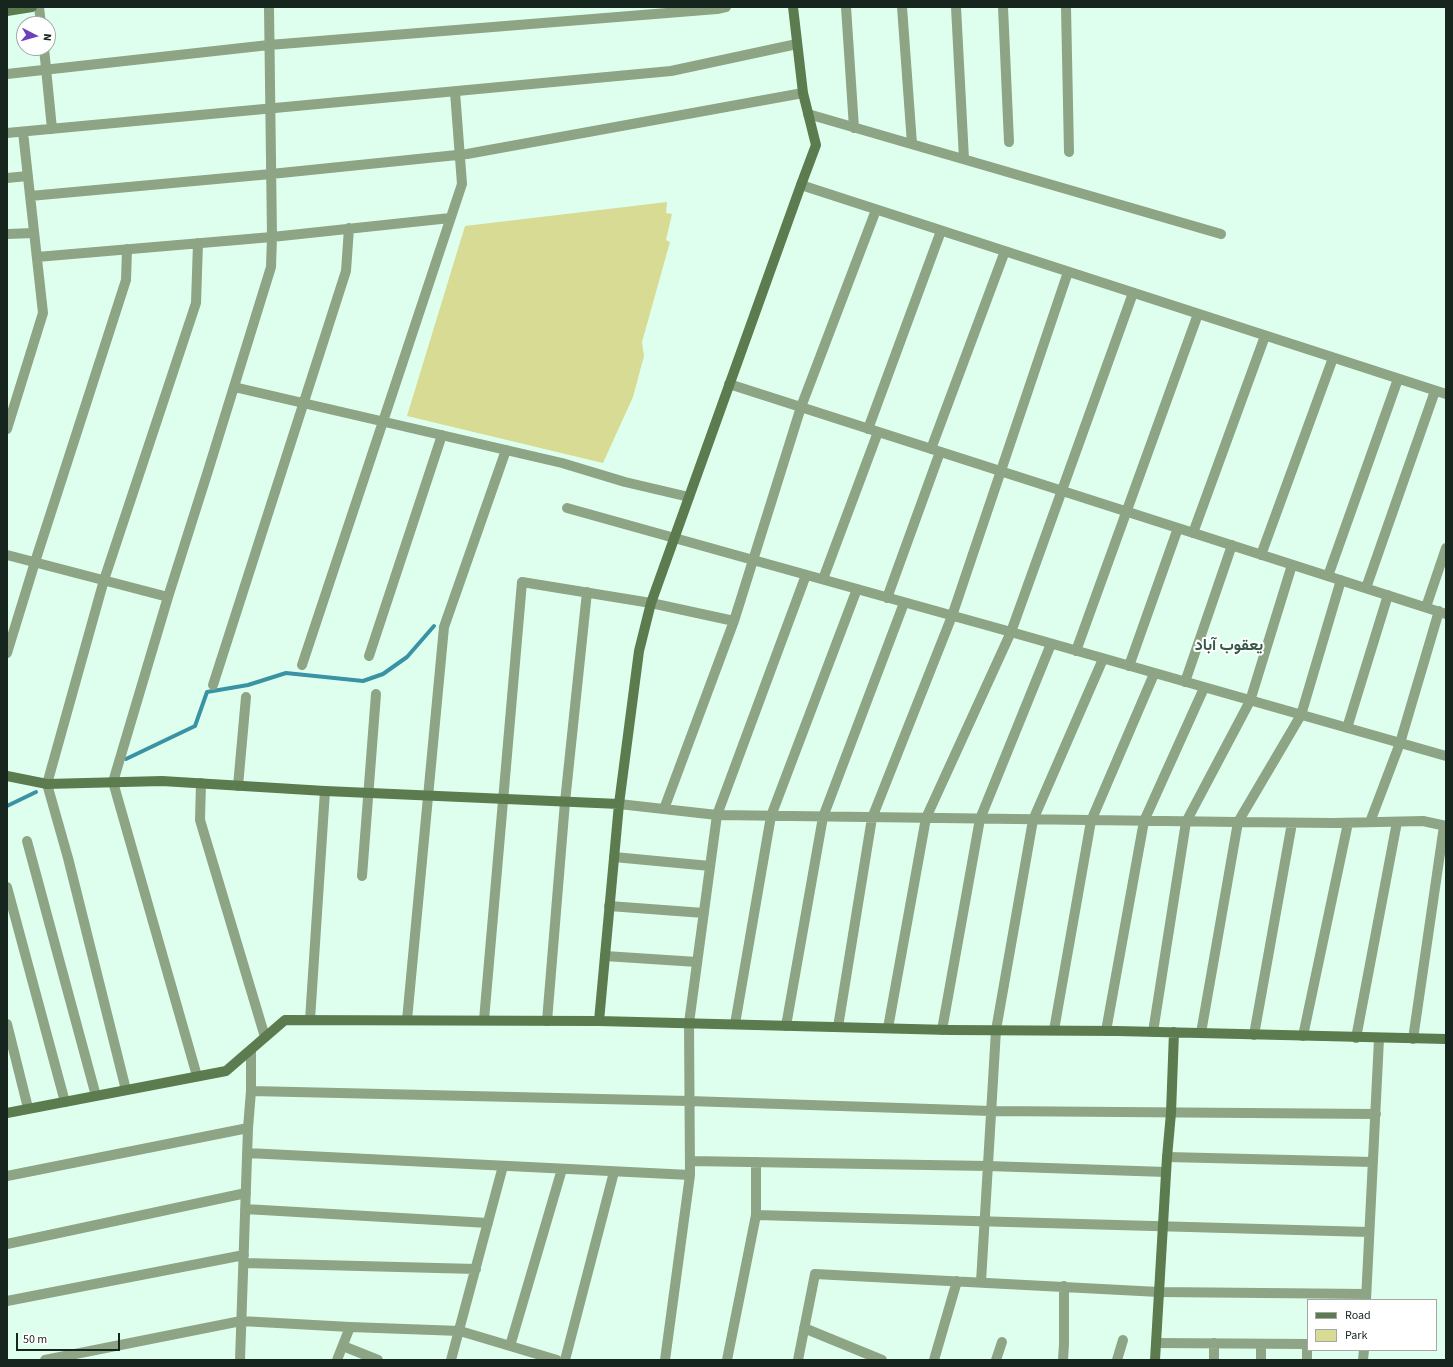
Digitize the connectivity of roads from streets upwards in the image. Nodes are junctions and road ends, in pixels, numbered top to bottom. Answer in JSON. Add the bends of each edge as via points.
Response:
{"nodes":[{"id":1,"x":32,"y":7,"type":"edge"},
{"id":2,"x":269,"y":7,"type":"edge"},
{"id":3,"x":726,"y":7,"type":"edge"},
{"id":4,"x":792,"y":7,"type":"edge"},
{"id":5,"x":846,"y":7,"type":"edge"},
{"id":6,"x":902,"y":7,"type":"edge"},
{"id":7,"x":956,"y":7,"type":"edge"},
{"id":8,"x":1003,"y":7,"type":"edge"},
{"id":9,"x":1066,"y":7,"type":"edge"},
{"id":10,"x":7,"y":10,"type":"edge"},
{"id":11,"x":269,"y":44,"type":"junction"},
{"id":12,"x":797,"y":44,"type":"junction"},
{"id":13,"x":45,"y":56,"type":"edge"},
{"id":14,"x":46,"y":70,"type":"junction"},
{"id":15,"x":7,"y":74,"type":"edge"},
{"id":16,"x":456,"y":92,"type":"junction"},
{"id":17,"x":803,"y":94,"type":"junction"},
{"id":18,"x":270,"y":109,"type":"junction"},
{"id":19,"x":808,"y":114,"type":"junction"},
{"id":20,"x":854,"y":128,"type":"junction"},
{"id":21,"x":52,"y":129,"type":"junction"},
{"id":22,"x":23,"y":132,"type":"junction"},
{"id":23,"x":7,"y":133,"type":"edge"},
{"id":24,"x":1010,"y":142,"type":"dead end"},
{"id":25,"x":912,"y":144,"type":"junction"},
{"id":26,"x":1069,"y":152,"type":"dead end"},
{"id":27,"x":459,"y":155,"type":"junction"},
{"id":28,"x":964,"y":159,"type":"junction"},
{"id":29,"x":271,"y":174,"type":"junction"},
{"id":30,"x":28,"y":176,"type":"junction"},
{"id":31,"x":7,"y":178,"type":"edge"},
{"id":32,"x":800,"y":185,"type":"junction"},
{"id":33,"x":30,"y":196,"type":"junction"},
{"id":34,"x":876,"y":210,"type":"junction"},
{"id":35,"x":450,"y":218,"type":"junction"},
{"id":36,"x":349,"y":228,"type":"junction"},
{"id":37,"x":941,"y":231,"type":"junction"},
{"id":38,"x":34,"y":232,"type":"junction"},
{"id":39,"x":7,"y":234,"type":"edge"},
{"id":40,"x":1221,"y":234,"type":"dead end"},
{"id":41,"x":272,"y":237,"type":"junction"},
{"id":42,"x":198,"y":243,"type":"junction"},
{"id":43,"x":127,"y":249,"type":"junction"},
{"id":44,"x":1005,"y":251,"type":"junction"},
{"id":45,"x":37,"y":258,"type":"junction"},
{"id":46,"x":1068,"y":272,"type":"junction"},
{"id":47,"x":1133,"y":293,"type":"junction"},
{"id":48,"x":1198,"y":314,"type":"junction"},
{"id":49,"x":1265,"y":336,"type":"junction"},
{"id":50,"x":1333,"y":358,"type":"junction"},
{"id":51,"x":1398,"y":379,"type":"junction"},
{"id":52,"x":729,"y":384,"type":"junction"},
{"id":53,"x":234,"y":387,"type":"junction"},
{"id":54,"x":1435,"y":391,"type":"junction"},
{"id":55,"x":1446,"y":394,"type":"edge"},
{"id":56,"x":303,"y":403,"type":"junction"},
{"id":57,"x":802,"y":407,"type":"junction"},
{"id":58,"x":382,"y":422,"type":"junction"},
{"id":59,"x":7,"y":429,"type":"edge"},
{"id":60,"x":873,"y":430,"type":"junction"},
{"id":61,"x":442,"y":435,"type":"junction"},
{"id":62,"x":506,"y":450,"type":"junction"},
{"id":63,"x":936,"y":450,"type":"junction"},
{"id":64,"x":1001,"y":471,"type":"junction"},
{"id":65,"x":1062,"y":491,"type":"junction"},
{"id":66,"x":689,"y":496,"type":"junction"},
{"id":67,"x":567,"y":508,"type":"dead end"},
{"id":68,"x":1126,"y":512,"type":"junction"},
{"id":69,"x":1178,"y":528,"type":"junction"},
{"id":70,"x":1193,"y":533,"type":"junction"},
{"id":71,"x":674,"y":538,"type":"junction"},
{"id":72,"x":1232,"y":545,"type":"junction"},
{"id":73,"x":1446,"y":548,"type":"edge"},
{"id":74,"x":7,"y":555,"type":"edge"},
{"id":75,"x":1262,"y":555,"type":"junction"},
{"id":76,"x":754,"y":560,"type":"junction"},
{"id":77,"x":35,"y":562,"type":"junction"},
{"id":78,"x":1292,"y":565,"type":"junction"},
{"id":79,"x":806,"y":575,"type":"junction"},
{"id":80,"x":1328,"y":576,"type":"junction"},
{"id":81,"x":822,"y":579,"type":"junction"},
{"id":82,"x":104,"y":580,"type":"junction"},
{"id":83,"x":1341,"y":580,"type":"junction"},
{"id":84,"x":1366,"y":588,"type":"junction"},
{"id":85,"x":857,"y":589,"type":"junction"},
{"id":86,"x":587,"y":592,"type":"junction"},
{"id":87,"x":1388,"y":595,"type":"junction"},
{"id":88,"x":168,"y":597,"type":"junction"},
{"id":89,"x":888,"y":598,"type":"junction"},
{"id":90,"x":904,"y":602,"type":"junction"},
{"id":91,"x":651,"y":603,"type":"junction"},
{"id":92,"x":1426,"y":607,"type":"junction"},
{"id":93,"x":1443,"y":613,"type":"edge"},
{"id":94,"x":952,"y":616,"type":"junction"},
{"id":95,"x":734,"y":621,"type":"junction"},
{"id":96,"x":1011,"y":632,"type":"junction"},
{"id":97,"x":1051,"y":644,"type":"junction"},
{"id":98,"x":1076,"y":651,"type":"junction"},
{"id":99,"x":7,"y":653,"type":"edge"},
{"id":100,"x":370,"y":656,"type":"dead end"},
{"id":101,"x":1103,"y":659,"type":"junction"},
{"id":102,"x":302,"y":665,"type":"dead end"},
{"id":103,"x":1129,"y":666,"type":"junction"},
{"id":104,"x":1154,"y":674,"type":"junction"},
{"id":105,"x":1185,"y":682,"type":"junction"},
{"id":106,"x":214,"y":685,"type":"dead end"},
{"id":107,"x":1204,"y":688,"type":"junction"},
{"id":108,"x":376,"y":694,"type":"dead end"},
{"id":109,"x":246,"y":697,"type":"dead end"},
{"id":110,"x":1250,"y":701,"type":"junction"},
{"id":111,"x":1301,"y":715,"type":"junction"},
{"id":112,"x":1347,"y":728,"type":"junction"},
{"id":113,"x":1400,"y":743,"type":"junction"},
{"id":114,"x":1446,"y":756,"type":"edge"},
{"id":115,"x":7,"y":776,"type":"edge"},
{"id":116,"x":112,"y":782,"type":"junction"},
{"id":117,"x":201,"y":783,"type":"junction"},
{"id":118,"x":47,"y":784,"type":"junction"},
{"id":119,"x":238,"y":786,"type":"junction"},
{"id":120,"x":325,"y":791,"type":"junction"},
{"id":121,"x":369,"y":793,"type":"junction"},
{"id":122,"x":428,"y":796,"type":"junction"},
{"id":123,"x":502,"y":799,"type":"junction"},
{"id":124,"x":565,"y":802,"type":"junction"},
{"id":125,"x":619,"y":804,"type":"junction"},
{"id":126,"x":664,"y":809,"type":"junction"},
{"id":127,"x":717,"y":815,"type":"junction"},
{"id":128,"x":771,"y":816,"type":"junction"},
{"id":129,"x":823,"y":817,"type":"junction"},
{"id":130,"x":872,"y":818,"type":"junction"},
{"id":131,"x":926,"y":818,"type":"junction"},
{"id":132,"x":980,"y":819,"type":"junction"},
{"id":133,"x":1033,"y":820,"type":"junction"},
{"id":134,"x":1091,"y":821,"type":"junction"},
{"id":135,"x":1144,"y":821,"type":"junction"},
{"id":136,"x":1186,"y":822,"type":"junction"},
{"id":137,"x":1238,"y":822,"type":"junction"},
{"id":138,"x":1370,"y":822,"type":"junction"},
{"id":139,"x":1397,"y":822,"type":"junction"},
{"id":140,"x":1292,"y":823,"type":"junction"},
{"id":141,"x":1348,"y":823,"type":"junction"},
{"id":142,"x":1445,"y":826,"type":"edge"},
{"id":143,"x":27,"y":841,"type":"dead end"},
{"id":144,"x":614,"y":857,"type":"junction"},
{"id":145,"x":710,"y":866,"type":"junction"},
{"id":146,"x":362,"y":876,"type":"dead end"},
{"id":147,"x":7,"y":887,"type":"edge"},
{"id":148,"x":610,"y":906,"type":"junction"},
{"id":149,"x":704,"y":913,"type":"junction"},
{"id":150,"x":605,"y":956,"type":"junction"},
{"id":151,"x":697,"y":962,"type":"junction"},
{"id":152,"x":310,"y":1020,"type":"junction"},
{"id":153,"x":407,"y":1020,"type":"junction"},
{"id":154,"x":484,"y":1020,"type":"junction"},
{"id":155,"x":547,"y":1021,"type":"junction"},
{"id":156,"x":599,"y":1021,"type":"junction"},
{"id":157,"x":689,"y":1023,"type":"junction"},
{"id":158,"x":7,"y":1024,"type":"edge"},
{"id":159,"x":736,"y":1024,"type":"junction"},
{"id":160,"x":786,"y":1026,"type":"junction"},
{"id":161,"x":838,"y":1027,"type":"junction"},
{"id":162,"x":888,"y":1028,"type":"junction"},
{"id":163,"x":942,"y":1030,"type":"junction"},
{"id":164,"x":996,"y":1030,"type":"junction"},
{"id":165,"x":1054,"y":1030,"type":"junction"},
{"id":166,"x":1106,"y":1030,"type":"junction"},
{"id":167,"x":1153,"y":1032,"type":"junction"},
{"id":168,"x":1174,"y":1032,"type":"junction"},
{"id":169,"x":1202,"y":1033,"type":"junction"},
{"id":170,"x":1254,"y":1035,"type":"junction"},
{"id":171,"x":1303,"y":1036,"type":"junction"},
{"id":172,"x":265,"y":1037,"type":"junction"},
{"id":173,"x":1356,"y":1038,"type":"junction"},
{"id":174,"x":1379,"y":1039,"type":"junction"},
{"id":175,"x":1413,"y":1039,"type":"junction"},
{"id":176,"x":1446,"y":1039,"type":"edge"},
{"id":177,"x":250,"y":1051,"type":"junction"},
{"id":178,"x":197,"y":1076,"type":"junction"},
{"id":179,"x":126,"y":1090,"type":"junction"},
{"id":180,"x":251,"y":1091,"type":"junction"},
{"id":181,"x":96,"y":1096,"type":"junction"},
{"id":182,"x":689,"y":1101,"type":"junction"},
{"id":183,"x":65,"y":1102,"type":"junction"},
{"id":184,"x":28,"y":1108,"type":"junction"},
{"id":185,"x":991,"y":1111,"type":"junction"},
{"id":186,"x":7,"y":1112,"type":"edge"},
{"id":187,"x":1171,"y":1113,"type":"junction"},
{"id":188,"x":1376,"y":1114,"type":"junction"},
{"id":189,"x":248,"y":1128,"type":"junction"},
{"id":190,"x":247,"y":1153,"type":"junction"},
{"id":191,"x":1167,"y":1157,"type":"junction"},
{"id":192,"x":690,"y":1161,"type":"junction"},
{"id":193,"x":756,"y":1162,"type":"junction"},
{"id":194,"x":1373,"y":1162,"type":"junction"},
{"id":195,"x":503,"y":1166,"type":"junction"},
{"id":196,"x":988,"y":1166,"type":"junction"},
{"id":197,"x":562,"y":1169,"type":"junction"},
{"id":198,"x":614,"y":1172,"type":"junction"},
{"id":199,"x":1166,"y":1172,"type":"junction"},
{"id":200,"x":690,"y":1175,"type":"junction"},
{"id":201,"x":7,"y":1176,"type":"edge"},
{"id":202,"x":246,"y":1192,"type":"junction"},
{"id":203,"x":245,"y":1209,"type":"junction"},
{"id":204,"x":756,"y":1215,"type":"junction"},
{"id":205,"x":985,"y":1222,"type":"junction"},
{"id":206,"x":488,"y":1223,"type":"junction"},
{"id":207,"x":1163,"y":1227,"type":"junction"},
{"id":208,"x":1369,"y":1232,"type":"junction"},
{"id":209,"x":7,"y":1244,"type":"edge"},
{"id":210,"x":244,"y":1259,"type":"junction"},
{"id":211,"x":476,"y":1270,"type":"junction"},
{"id":212,"x":957,"y":1281,"type":"junction"},
{"id":213,"x":981,"y":1282,"type":"junction"},
{"id":214,"x":1064,"y":1286,"type":"junction"},
{"id":215,"x":1159,"y":1292,"type":"junction"},
{"id":216,"x":1366,"y":1297,"type":"edge"},
{"id":217,"x":7,"y":1301,"type":"edge"},
{"id":218,"x":241,"y":1321,"type":"junction"},
{"id":219,"x":350,"y":1327,"type":"junction"},
{"id":220,"x":804,"y":1328,"type":"junction"},
{"id":221,"x":460,"y":1331,"type":"junction"},
{"id":222,"x":1123,"y":1340,"type":"dead end"},
{"id":223,"x":1002,"y":1342,"type":"dead end"},
{"id":224,"x":1156,"y":1343,"type":"junction"},
{"id":225,"x":1214,"y":1343,"type":"junction"},
{"id":226,"x":1261,"y":1344,"type":"junction"},
{"id":227,"x":1307,"y":1344,"type":"edge"},
{"id":228,"x":343,"y":1346,"type":"junction"},
{"id":229,"x":510,"y":1346,"type":"junction"},
{"id":230,"x":45,"y":1360,"type":"edge"},
{"id":231,"x":240,"y":1360,"type":"edge"},
{"id":232,"x":337,"y":1360,"type":"edge"},
{"id":233,"x":378,"y":1360,"type":"edge"},
{"id":234,"x":451,"y":1360,"type":"edge"},
{"id":235,"x":557,"y":1360,"type":"edge"},
{"id":236,"x":565,"y":1360,"type":"edge"},
{"id":237,"x":665,"y":1360,"type":"edge"},
{"id":238,"x":727,"y":1360,"type":"edge"},
{"id":239,"x":798,"y":1360,"type":"edge"},
{"id":240,"x":882,"y":1360,"type":"edge"},
{"id":241,"x":934,"y":1360,"type":"edge"},
{"id":242,"x":996,"y":1360,"type":"edge"},
{"id":243,"x":1063,"y":1360,"type":"edge"},
{"id":244,"x":1117,"y":1360,"type":"edge"},
{"id":245,"x":1155,"y":1360,"type":"edge"},
{"id":246,"x":1214,"y":1360,"type":"edge"},
{"id":247,"x":1261,"y":1360,"type":"edge"},
{"id":248,"x":1307,"y":1360,"type":"edge"}],
"edges":[{"from":1,"to":10,"type":"street"},
{"from":2,"to":11,"type":"street"},
{"from":3,"to":11,"type":"street"},
{"from":4,"to":12,"type":"street"},
{"from":5,"to":20,"type":"street"},
{"from":6,"to":25,"type":"street"},
{"from":7,"to":28,"type":"street"},
{"from":8,"to":24,"type":"street"},
{"from":9,"to":26,"type":"street"},
{"from":11,"to":14,"type":"street"},
{"from":11,"to":18,"type":"street"},
{"from":12,"to":16,"type":"street","via":[[671,71]]},
{"from":12,"to":17,"type":"street"},
{"from":13,"to":14,"type":"street"},
{"from":14,"to":15,"type":"street"},
{"from":14,"to":21,"type":"street"},
{"from":16,"to":18,"type":"street"},
{"from":16,"to":27,"type":"street"},
{"from":17,"to":19,"type":"street"},
{"from":17,"to":27,"type":"street"},
{"from":18,"to":21,"type":"street"},
{"from":18,"to":29,"type":"street"},
{"from":19,"to":20,"type":"street"},
{"from":19,"to":32,"type":"street","via":[[816,146]]},
{"from":20,"to":25,"type":"street"},
{"from":21,"to":22,"type":"street"},
{"from":22,"to":23,"type":"street"},
{"from":22,"to":30,"type":"street"},
{"from":25,"to":28,"type":"street"},
{"from":27,"to":29,"type":"street"},
{"from":27,"to":35,"type":"street","via":[[462,184]]},
{"from":28,"to":40,"type":"street"},
{"from":29,"to":33,"type":"street"},
{"from":29,"to":41,"type":"street"},
{"from":30,"to":31,"type":"street"},
{"from":30,"to":33,"type":"street"},
{"from":32,"to":34,"type":"street"},
{"from":32,"to":52,"type":"street"},
{"from":33,"to":38,"type":"street"},
{"from":34,"to":37,"type":"street"},
{"from":34,"to":57,"type":"street"},
{"from":35,"to":36,"type":"street"},
{"from":35,"to":58,"type":"street"},
{"from":36,"to":41,"type":"street"},
{"from":36,"to":56,"type":"street","via":[[346,271]]},
{"from":37,"to":44,"type":"street"},
{"from":37,"to":60,"type":"street"},
{"from":38,"to":39,"type":"street"},
{"from":38,"to":45,"type":"street"},
{"from":41,"to":42,"type":"street"},
{"from":41,"to":53,"type":"street","via":[[271,267]]},
{"from":42,"to":43,"type":"street"},
{"from":42,"to":82,"type":"street","via":[[196,302]]},
{"from":43,"to":45,"type":"street"},
{"from":43,"to":77,"type":"street","via":[[126,280]]},
{"from":44,"to":46,"type":"street"},
{"from":44,"to":63,"type":"street"},
{"from":45,"to":59,"type":"street","via":[[43,313]]},
{"from":46,"to":47,"type":"street"},
{"from":46,"to":64,"type":"street"},
{"from":47,"to":48,"type":"street"},
{"from":47,"to":65,"type":"street"},
{"from":48,"to":49,"type":"street"},
{"from":48,"to":68,"type":"street"},
{"from":49,"to":50,"type":"street"},
{"from":49,"to":70,"type":"street"},
{"from":50,"to":51,"type":"street"},
{"from":50,"to":75,"type":"street"},
{"from":51,"to":54,"type":"street"},
{"from":51,"to":80,"type":"street"},
{"from":52,"to":57,"type":"street"},
{"from":52,"to":66,"type":"street"},
{"from":53,"to":56,"type":"street"},
{"from":53,"to":88,"type":"street"},
{"from":54,"to":55,"type":"street"},
{"from":54,"to":84,"type":"street"},
{"from":56,"to":58,"type":"street"},
{"from":56,"to":106,"type":"street"},
{"from":57,"to":60,"type":"street"},
{"from":57,"to":76,"type":"street"},
{"from":58,"to":61,"type":"street"},
{"from":58,"to":102,"type":"street"},
{"from":60,"to":63,"type":"street"},
{"from":60,"to":81,"type":"street"},
{"from":61,"to":62,"type":"street"},
{"from":61,"to":100,"type":"street"},
{"from":62,"to":66,"type":"street","via":[[625,482]]},
{"from":62,"to":122,"type":"street","via":[[444,627]]},
{"from":63,"to":64,"type":"street"},
{"from":63,"to":89,"type":"street"},
{"from":64,"to":65,"type":"street"},
{"from":64,"to":94,"type":"street"},
{"from":65,"to":68,"type":"street"},
{"from":65,"to":96,"type":"street"},
{"from":66,"to":71,"type":"street"},
{"from":67,"to":71,"type":"street"},
{"from":68,"to":69,"type":"street"},
{"from":68,"to":98,"type":"street"},
{"from":69,"to":70,"type":"street"},
{"from":69,"to":103,"type":"street"},
{"from":70,"to":72,"type":"street"},
{"from":71,"to":76,"type":"street"},
{"from":71,"to":91,"type":"street"},
{"from":72,"to":75,"type":"street"},
{"from":72,"to":105,"type":"street"},
{"from":73,"to":92,"type":"street"},
{"from":74,"to":77,"type":"street"},
{"from":75,"to":78,"type":"street"},
{"from":76,"to":79,"type":"street"},
{"from":76,"to":95,"type":"street"},
{"from":77,"to":82,"type":"street"},
{"from":77,"to":99,"type":"street"},
{"from":78,"to":80,"type":"street"},
{"from":78,"to":110,"type":"street"},
{"from":79,"to":81,"type":"street"},
{"from":79,"to":127,"type":"street"},
{"from":80,"to":83,"type":"street"},
{"from":81,"to":85,"type":"street"},
{"from":82,"to":88,"type":"street"},
{"from":82,"to":118,"type":"street"},
{"from":83,"to":84,"type":"street"},
{"from":83,"to":111,"type":"street"},
{"from":84,"to":87,"type":"street"},
{"from":85,"to":89,"type":"street"},
{"from":85,"to":128,"type":"street"},
{"from":86,"to":91,"type":"street"},
{"from":86,"to":123,"type":"street","via":[[522,582]]},
{"from":86,"to":124,"type":"street"},
{"from":87,"to":92,"type":"street"},
{"from":87,"to":112,"type":"street"},
{"from":88,"to":116,"type":"street"},
{"from":89,"to":90,"type":"street"},
{"from":90,"to":94,"type":"street"},
{"from":90,"to":129,"type":"street"},
{"from":91,"to":95,"type":"street"},
{"from":91,"to":125,"type":"street","via":[[639,651]]},
{"from":92,"to":93,"type":"street"},
{"from":93,"to":113,"type":"street"},
{"from":94,"to":96,"type":"street"},
{"from":94,"to":130,"type":"street"},
{"from":95,"to":126,"type":"street"},
{"from":96,"to":97,"type":"street"},
{"from":96,"to":131,"type":"street"},
{"from":97,"to":98,"type":"street"},
{"from":97,"to":132,"type":"street"},
{"from":98,"to":101,"type":"street"},
{"from":101,"to":103,"type":"street"},
{"from":101,"to":133,"type":"street"},
{"from":103,"to":104,"type":"street"},
{"from":104,"to":105,"type":"street"},
{"from":104,"to":134,"type":"street"},
{"from":105,"to":107,"type":"street"},
{"from":107,"to":110,"type":"street"},
{"from":107,"to":135,"type":"street"},
{"from":108,"to":121,"type":"street"},
{"from":109,"to":119,"type":"street"},
{"from":110,"to":111,"type":"street"},
{"from":110,"to":136,"type":"street"},
{"from":111,"to":112,"type":"street"},
{"from":111,"to":137,"type":"street"},
{"from":112,"to":113,"type":"street"},
{"from":113,"to":114,"type":"street"},
{"from":113,"to":138,"type":"street"},
{"from":115,"to":118,"type":"street"},
{"from":116,"to":117,"type":"street"},
{"from":116,"to":118,"type":"street"},
{"from":116,"to":178,"type":"street"},
{"from":117,"to":119,"type":"street"},
{"from":117,"to":172,"type":"street","via":[[200,820]]},
{"from":118,"to":179,"type":"street"},
{"from":119,"to":120,"type":"street"},
{"from":120,"to":121,"type":"street"},
{"from":120,"to":152,"type":"street"},
{"from":121,"to":122,"type":"street"},
{"from":121,"to":146,"type":"street"},
{"from":122,"to":123,"type":"street"},
{"from":122,"to":153,"type":"street"},
{"from":123,"to":124,"type":"street"},
{"from":123,"to":154,"type":"street"},
{"from":124,"to":125,"type":"street"},
{"from":124,"to":155,"type":"street"},
{"from":125,"to":126,"type":"street"},
{"from":125,"to":144,"type":"street"},
{"from":126,"to":127,"type":"street"},
{"from":127,"to":128,"type":"street"},
{"from":127,"to":145,"type":"street"},
{"from":128,"to":129,"type":"street"},
{"from":128,"to":159,"type":"street"},
{"from":129,"to":130,"type":"street"},
{"from":129,"to":160,"type":"street"},
{"from":130,"to":131,"type":"street"},
{"from":130,"to":161,"type":"street"},
{"from":131,"to":132,"type":"street"},
{"from":131,"to":162,"type":"street"},
{"from":132,"to":133,"type":"street"},
{"from":132,"to":163,"type":"street"},
{"from":133,"to":134,"type":"street"},
{"from":133,"to":164,"type":"street"},
{"from":134,"to":135,"type":"street"},
{"from":134,"to":165,"type":"street"},
{"from":135,"to":136,"type":"street"},
{"from":135,"to":166,"type":"street"},
{"from":136,"to":137,"type":"street"},
{"from":136,"to":167,"type":"street"},
{"from":137,"to":140,"type":"street"},
{"from":137,"to":169,"type":"street"},
{"from":138,"to":139,"type":"street"},
{"from":138,"to":141,"type":"street"},
{"from":139,"to":142,"type":"street","via":[[1423,821]]},
{"from":139,"to":173,"type":"street"},
{"from":140,"to":141,"type":"street"},
{"from":140,"to":170,"type":"street"},
{"from":141,"to":171,"type":"street"},
{"from":142,"to":175,"type":"street"},
{"from":143,"to":181,"type":"street"},
{"from":144,"to":145,"type":"street"},
{"from":144,"to":148,"type":"street"},
{"from":145,"to":149,"type":"street"},
{"from":147,"to":183,"type":"street"},
{"from":148,"to":149,"type":"street"},
{"from":148,"to":150,"type":"street"},
{"from":149,"to":151,"type":"street"},
{"from":150,"to":151,"type":"street"},
{"from":150,"to":156,"type":"street"},
{"from":151,"to":157,"type":"street"},
{"from":152,"to":153,"type":"street"},
{"from":152,"to":172,"type":"street","via":[[284,1020]]},
{"from":153,"to":154,"type":"street"},
{"from":154,"to":155,"type":"street"},
{"from":155,"to":156,"type":"street"},
{"from":156,"to":157,"type":"street"},
{"from":157,"to":159,"type":"street"},
{"from":157,"to":182,"type":"street"},
{"from":158,"to":184,"type":"street"},
{"from":159,"to":160,"type":"street"},
{"from":160,"to":161,"type":"street"},
{"from":161,"to":162,"type":"street"},
{"from":162,"to":163,"type":"street"},
{"from":163,"to":164,"type":"street"},
{"from":164,"to":165,"type":"street"},
{"from":164,"to":185,"type":"street"},
{"from":165,"to":166,"type":"street"},
{"from":166,"to":167,"type":"street"},
{"from":167,"to":168,"type":"street"},
{"from":168,"to":169,"type":"street"},
{"from":168,"to":187,"type":"street"},
{"from":169,"to":170,"type":"street"},
{"from":170,"to":171,"type":"street"},
{"from":171,"to":173,"type":"street"},
{"from":172,"to":177,"type":"street"},
{"from":173,"to":174,"type":"street"},
{"from":174,"to":175,"type":"street"},
{"from":174,"to":188,"type":"street"},
{"from":175,"to":176,"type":"street"},
{"from":177,"to":178,"type":"street","via":[[226,1071]]},
{"from":177,"to":180,"type":"street"},
{"from":178,"to":179,"type":"street"},
{"from":179,"to":181,"type":"street"},
{"from":180,"to":182,"type":"street"},
{"from":180,"to":189,"type":"street"},
{"from":181,"to":183,"type":"street"},
{"from":182,"to":185,"type":"street"},
{"from":182,"to":192,"type":"street"},
{"from":183,"to":184,"type":"street"},
{"from":184,"to":186,"type":"street"},
{"from":185,"to":187,"type":"street"},
{"from":185,"to":196,"type":"street"},
{"from":187,"to":188,"type":"street"},
{"from":187,"to":191,"type":"street"},
{"from":188,"to":194,"type":"street"},
{"from":189,"to":190,"type":"street"},
{"from":189,"to":201,"type":"street"},
{"from":190,"to":195,"type":"street"},
{"from":190,"to":202,"type":"street"},
{"from":191,"to":194,"type":"street"},
{"from":191,"to":199,"type":"street"},
{"from":192,"to":193,"type":"street"},
{"from":192,"to":200,"type":"street"},
{"from":193,"to":196,"type":"street"},
{"from":193,"to":204,"type":"street"},
{"from":194,"to":208,"type":"street"},
{"from":195,"to":197,"type":"street"},
{"from":195,"to":206,"type":"street"},
{"from":196,"to":199,"type":"street"},
{"from":196,"to":205,"type":"street"},
{"from":197,"to":198,"type":"street"},
{"from":197,"to":229,"type":"street"},
{"from":198,"to":200,"type":"street"},
{"from":198,"to":236,"type":"street"},
{"from":199,"to":207,"type":"street"},
{"from":200,"to":237,"type":"street"},
{"from":202,"to":203,"type":"street"},
{"from":202,"to":209,"type":"street"},
{"from":203,"to":206,"type":"street"},
{"from":203,"to":210,"type":"street"},
{"from":204,"to":205,"type":"street"},
{"from":204,"to":238,"type":"street"},
{"from":205,"to":207,"type":"street"},
{"from":205,"to":213,"type":"street"},
{"from":206,"to":211,"type":"street"},
{"from":207,"to":208,"type":"street"},
{"from":207,"to":215,"type":"street"},
{"from":208,"to":216,"type":"street"},
{"from":210,"to":211,"type":"street"},
{"from":210,"to":217,"type":"street"},
{"from":210,"to":218,"type":"street"},
{"from":211,"to":221,"type":"street"},
{"from":212,"to":213,"type":"street"},
{"from":212,"to":220,"type":"street","via":[[815,1274]]},
{"from":212,"to":241,"type":"street"},
{"from":213,"to":214,"type":"street"},
{"from":214,"to":215,"type":"street"},
{"from":214,"to":243,"type":"street"},
{"from":215,"to":216,"type":"street"},
{"from":215,"to":224,"type":"street"},
{"from":218,"to":219,"type":"street"},
{"from":218,"to":230,"type":"street"},
{"from":218,"to":231,"type":"street"},
{"from":219,"to":221,"type":"street"},
{"from":219,"to":228,"type":"street"},
{"from":220,"to":239,"type":"street"},
{"from":220,"to":240,"type":"street"},
{"from":221,"to":229,"type":"street"},
{"from":221,"to":234,"type":"street"},
{"from":222,"to":244,"type":"street"},
{"from":223,"to":242,"type":"street"},
{"from":224,"to":225,"type":"street"},
{"from":224,"to":245,"type":"street"},
{"from":225,"to":226,"type":"street"},
{"from":225,"to":246,"type":"street"},
{"from":226,"to":227,"type":"street"},
{"from":226,"to":247,"type":"street"},
{"from":227,"to":248,"type":"street"},
{"from":228,"to":232,"type":"street"},
{"from":228,"to":233,"type":"street"},
{"from":229,"to":235,"type":"street"}]}
